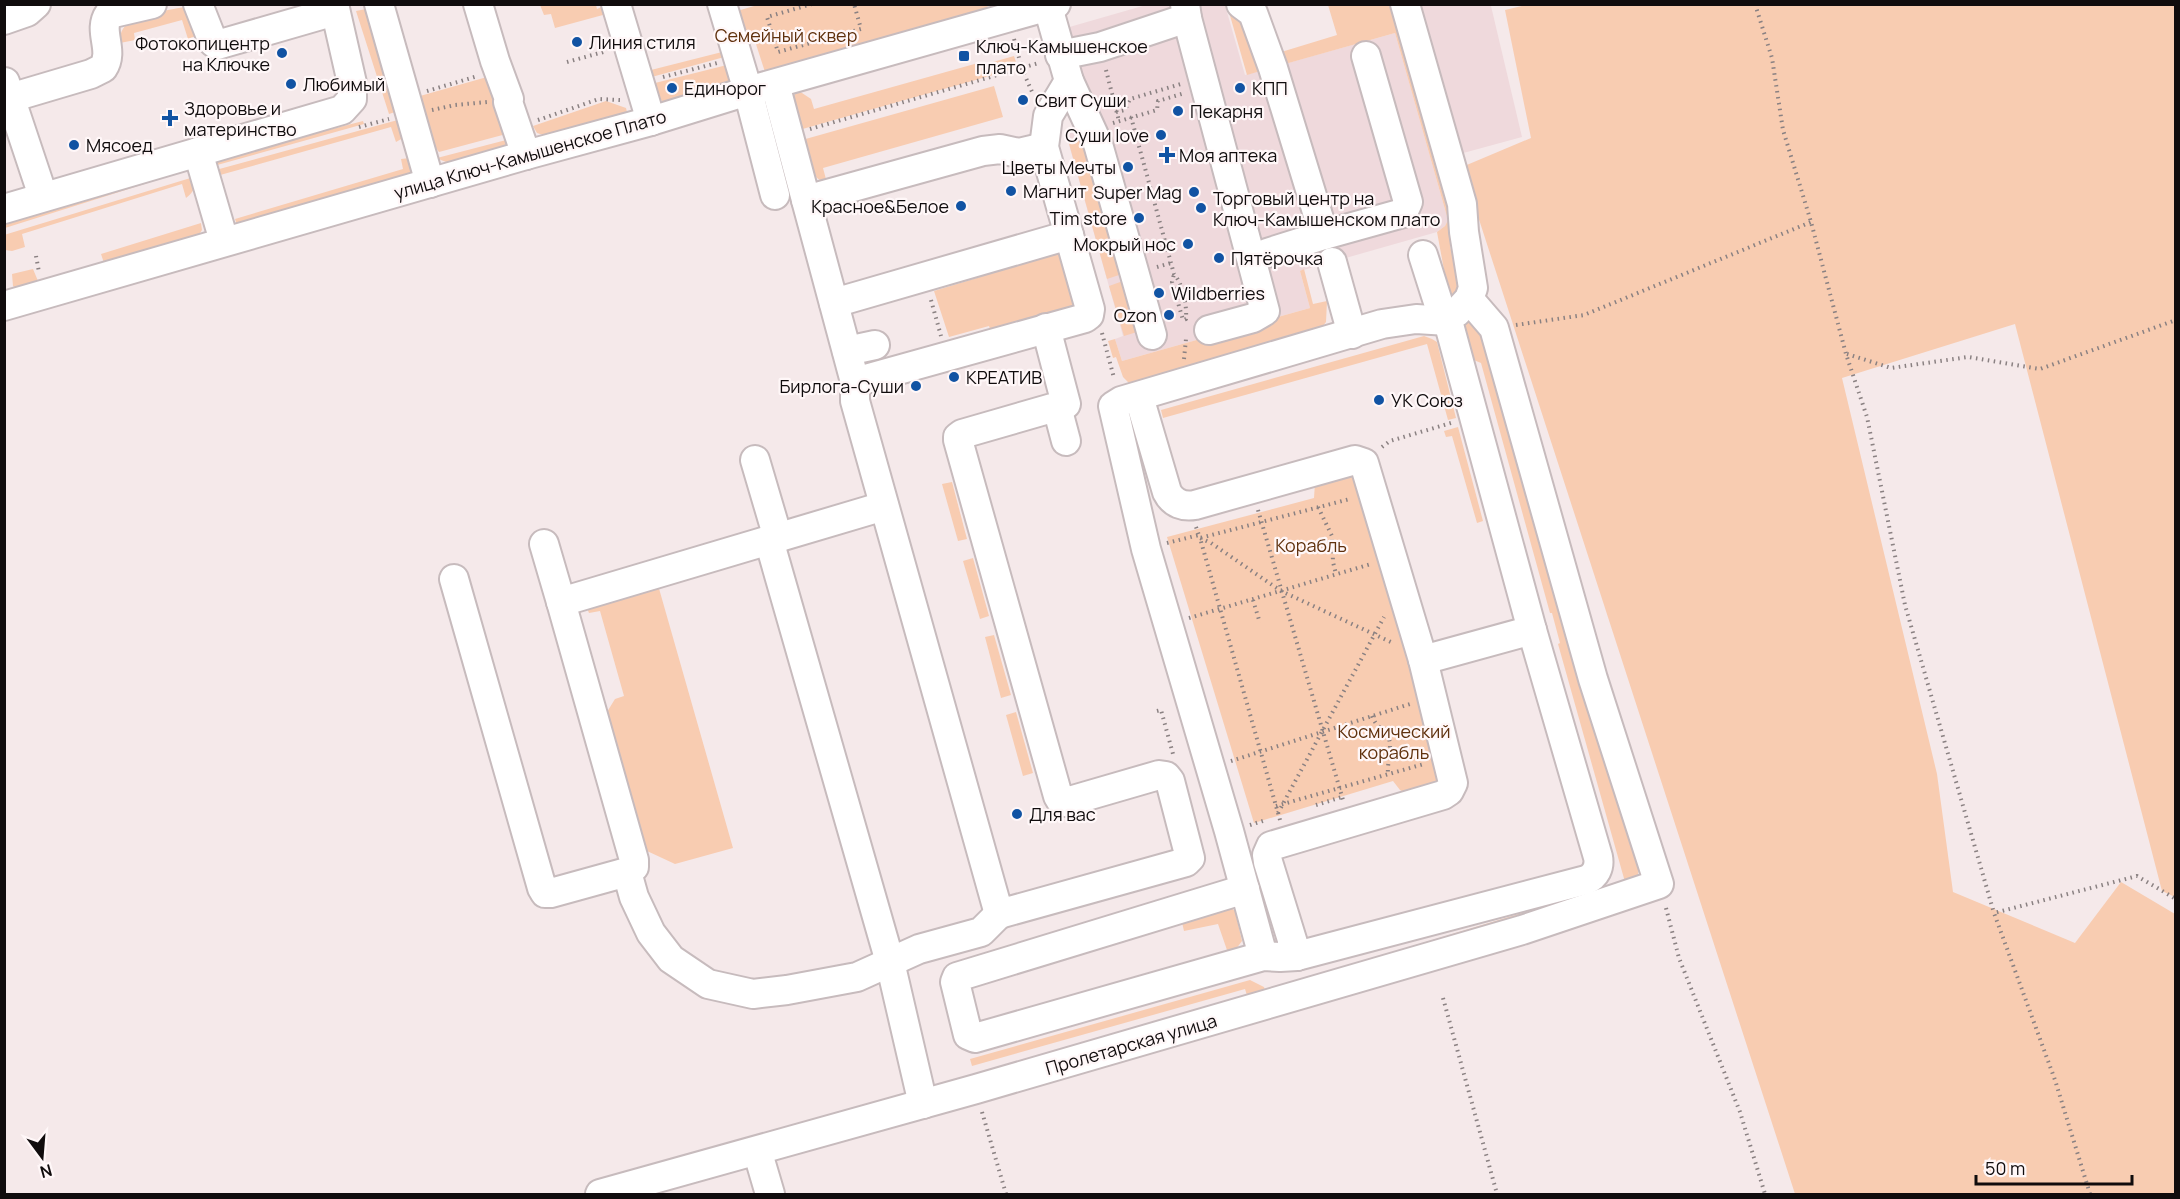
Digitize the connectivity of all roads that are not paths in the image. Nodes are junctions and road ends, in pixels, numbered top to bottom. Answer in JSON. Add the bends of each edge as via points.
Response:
{"nodes":[{"id":1,"x":36,"y":4,"type":"edge"},
{"id":2,"x":152,"y":4,"type":"edge"},
{"id":3,"x":198,"y":4,"type":"edge"},
{"id":4,"x":379,"y":4,"type":"edge"},
{"id":5,"x":478,"y":4,"type":"edge"},
{"id":6,"x":616,"y":4,"type":"edge"},
{"id":7,"x":722,"y":4,"type":"edge"},
{"id":8,"x":1241,"y":4,"type":"edge"},
{"id":9,"x":1405,"y":4,"type":"edge"},
{"id":10,"x":1052,"y":6,"type":"edge"},
{"id":11,"x":335,"y":8,"type":"edge"},
{"id":12,"x":1186,"y":11,"type":"edge"},
{"id":13,"x":4,"y":20,"type":"edge"},
{"id":14,"x":1000,"y":21,"type":"edge"},
{"id":15,"x":1366,"y":56,"type":"dead end"},
{"id":16,"x":1064,"y":68,"type":"junction"},
{"id":17,"x":775,"y":84,"type":"junction"},
{"id":18,"x":7,"y":90,"type":"edge"},
{"id":19,"x":748,"y":91,"type":"junction"},
{"id":20,"x":651,"y":121,"type":"junction"},
{"id":21,"x":521,"y":144,"type":"junction"},
{"id":22,"x":1044,"y":147,"type":"junction"},
{"id":23,"x":198,"y":152,"type":"junction"},
{"id":24,"x":430,"y":183,"type":"junction"},
{"id":25,"x":776,"y":195,"type":"dead end"},
{"id":26,"x":44,"y":196,"type":"junction"},
{"id":27,"x":806,"y":200,"type":"junction"},
{"id":28,"x":4,"y":209,"type":"edge"},
{"id":29,"x":1069,"y":235,"type":"junction"},
{"id":30,"x":1324,"y":235,"type":"junction"},
{"id":31,"x":224,"y":241,"type":"junction"},
{"id":32,"x":1267,"y":253,"type":"dead end"},
{"id":33,"x":1423,"y":255,"type":"dead end"},
{"id":34,"x":1332,"y":262,"type":"dead end"},
{"id":35,"x":1469,"y":299,"type":"junction"},
{"id":36,"x":834,"y":303,"type":"junction"},
{"id":37,"x":5,"y":305,"type":"edge"},
{"id":38,"x":1446,"y":321,"type":"junction"},
{"id":39,"x":1196,"y":325,"type":"road end"},
{"id":40,"x":1046,"y":328,"type":"junction"},
{"id":41,"x":1352,"y":334,"type":"junction"},
{"id":42,"x":1152,"y":335,"type":"dead end"},
{"id":43,"x":875,"y":345,"type":"dead end"},
{"id":44,"x":847,"y":351,"type":"junction"},
{"id":45,"x":855,"y":382,"type":"junction"},
{"id":46,"x":1130,"y":399,"type":"junction"},
{"id":47,"x":1057,"y":407,"type":"junction"},
{"id":48,"x":1066,"y":441,"type":"dead end"},
{"id":49,"x":755,"y":460,"type":"dead end"},
{"id":50,"x":884,"y":506,"type":"junction"},
{"id":51,"x":774,"y":539,"type":"junction"},
{"id":52,"x":544,"y":543,"type":"dead end"},
{"id":53,"x":454,"y":579,"type":"dead end"},
{"id":54,"x":561,"y":602,"type":"junction"},
{"id":55,"x":1532,"y":630,"type":"junction"},
{"id":56,"x":1423,"y":660,"type":"junction"},
{"id":57,"x":627,"y":872,"type":"junction"},
{"id":58,"x":1245,"y":889,"type":"junction"},
{"id":59,"x":999,"y":914,"type":"junction"},
{"id":60,"x":1263,"y":956,"type":"junction"},
{"id":61,"x":1296,"y":956,"type":"junction"},
{"id":62,"x":890,"y":962,"type":"junction"},
{"id":63,"x":923,"y":1104,"type":"junction"},
{"id":64,"x":760,"y":1160,"type":"dead end"},
{"id":65,"x":600,"y":1194,"type":"edge"},
{"id":66,"x":770,"y":1194,"type":"edge"}],
"edges":[{"from":1,"to":13,"type":"street","via":[[27,12]]},
{"from":2,"to":18,"type":"street","via":[[109,14],[104,28],[109,52],[103,68],[91,74]]},
{"from":3,"to":11,"type":"street","via":[[217,45]]},
{"from":4,"to":24,"type":"street"},
{"from":5,"to":21,"type":"street"},
{"from":6,"to":20,"type":"street"},
{"from":7,"to":19,"type":"street"},
{"from":8,"to":30,"type":"street","via":[[1253,14],[1273,68]]},
{"from":9,"to":35,"type":"street","via":[[1462,204],[1473,288]]},
{"from":10,"to":14,"type":"street","name":"улица Ключ-Камышенское Плато"},
{"from":10,"to":16,"type":"street"},
{"from":11,"to":23,"type":"street","via":[[352,83],[353,95],[348,105]]},
{"from":12,"to":16,"type":"street","via":[[1100,47]]},
{"from":12,"to":39,"type":"street","via":[[1265,310],[1253,318]]},
{"from":14,"to":17,"type":"street","name":"улица Ключ-Камышенское Плато"},
{"from":15,"to":30,"type":"street","via":[[1408,201],[1403,213]]},
{"from":16,"to":22,"type":"street","via":[[1048,116]]},
{"from":16,"to":42,"type":"street","via":[[1098,144]]},
{"from":17,"to":19,"type":"street","name":"улица Ключ-Камышенское Плато"},
{"from":17,"to":27,"type":"street"},
{"from":18,"to":26,"type":"street"},
{"from":19,"to":20,"type":"street","name":"улица Ключ-Камышенское Плато"},
{"from":19,"to":25,"type":"street"},
{"from":20,"to":21,"type":"street","name":"улица Ключ-Камышенское Плато"},
{"from":21,"to":24,"type":"street","name":"улица Ключ-Камышенское Плато"},
{"from":22,"to":27,"type":"street","via":[[1019,153],[983,151]]},
{"from":22,"to":29,"type":"street"},
{"from":23,"to":26,"type":"street"},
{"from":23,"to":31,"type":"street"},
{"from":24,"to":31,"type":"street","name":"улица Ключ-Камышенское Плато"},
{"from":26,"to":28,"type":"street"},
{"from":27,"to":36,"type":"street"},
{"from":29,"to":36,"type":"street"},
{"from":29,"to":40,"type":"street","via":[[1089,315]]},
{"from":30,"to":32,"type":"street"},
{"from":31,"to":37,"type":"street","name":"улица Ключ-Камышенское Плато"},
{"from":33,"to":38,"type":"street"},
{"from":34,"to":41,"type":"street"},
{"from":35,"to":38,"type":"street"},
{"from":35,"to":63,"type":"street","name":"Пролетарская улица","via":[[1494,328],[1593,679],[1659,884],[1511,933]]},
{"from":36,"to":44,"type":"street"},
{"from":38,"to":41,"type":"street","via":[[1416,319]]},
{"from":38,"to":55,"type":"street"},
{"from":40,"to":45,"type":"street"},
{"from":40,"to":47,"type":"street","via":[[1067,401]]},
{"from":41,"to":46,"type":"street"},
{"from":43,"to":44,"type":"street"},
{"from":44,"to":45,"type":"street"},
{"from":45,"to":50,"type":"street","via":[[855,401]]},
{"from":46,"to":56,"type":"street","via":[[1167,492],[1174,501],[1189,506],[1355,460],[1364,463]]},
{"from":46,"to":58,"type":"street","via":[[1112,408],[1146,549]]},
{"from":47,"to":48,"type":"street"},
{"from":47,"to":59,"type":"street","via":[[962,434],[958,440],[1058,796],[1066,802],[1166,776],[1190,858]]},
{"from":49,"to":51,"type":"street"},
{"from":50,"to":51,"type":"street"},
{"from":50,"to":59,"type":"street"},
{"from":51,"to":54,"type":"street"},
{"from":51,"to":62,"type":"street"},
{"from":52,"to":54,"type":"street"},
{"from":53,"to":57,"type":"street","via":[[542,888],[551,893]]},
{"from":54,"to":57,"type":"street","via":[[634,860],[634,867]]},
{"from":55,"to":56,"type":"street"},
{"from":55,"to":61,"type":"street","via":[[1598,857],[1595,874],[1586,880]]},
{"from":56,"to":61,"type":"street","via":[[1452,787],[1443,795],[1348,824],[1282,827],[1267,859]]},
{"from":57,"to":62,"type":"street","via":[[651,933],[671,959],[708,984],[753,994],[788,990],[857,977]]},
{"from":58,"to":60,"type":"street"},
{"from":58,"to":60,"type":"street","via":[[957,977],[967,1033],[975,1038]]},
{"from":59,"to":62,"type":"street","via":[[981,932]]},
{"from":60,"to":61,"type":"street"},
{"from":62,"to":63,"type":"street"},
{"from":63,"to":65,"type":"street","name":"Пролетарская улица"},
{"from":64,"to":66,"type":"street"}]}
